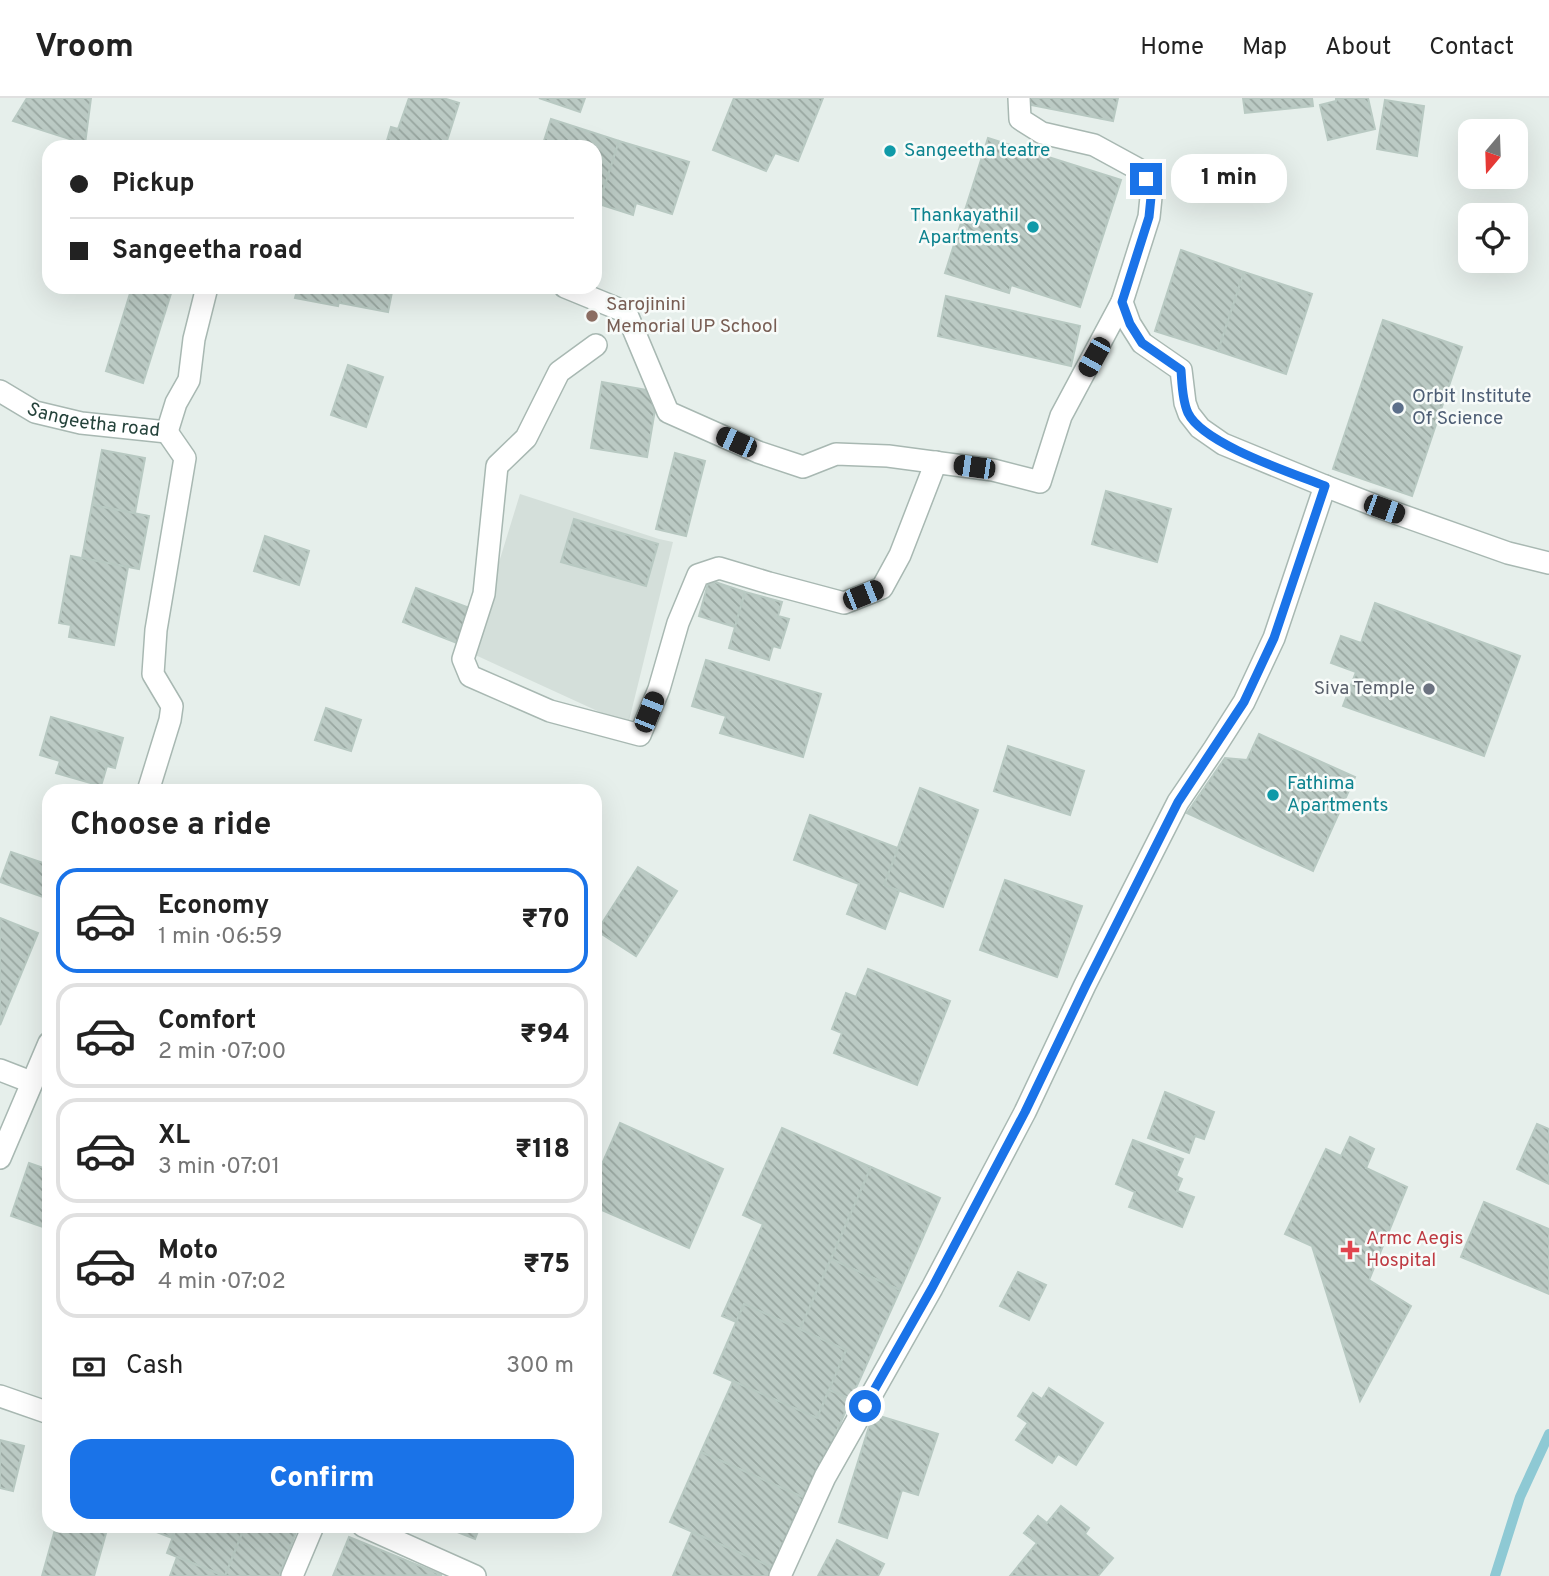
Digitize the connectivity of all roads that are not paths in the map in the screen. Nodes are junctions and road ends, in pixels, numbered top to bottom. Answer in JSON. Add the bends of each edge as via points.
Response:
{"nodes":[{"id":1,"x":1019,"y":98,"type":"edge"},
{"id":2,"x":205,"y":294,"type":"edge"},
{"id":3,"x":582,"y":294,"type":"edge"},
{"id":4,"x":1122,"y":302,"type":"junction"},
{"id":5,"x":596,"y":345,"type":"dead end"},
{"id":6,"x":0,"y":391,"type":"edge"},
{"id":7,"x":166,"y":432,"type":"junction"},
{"id":8,"x":936,"y":462,"type":"junction"},
{"id":9,"x":1325,"y":486,"type":"junction"},
{"id":10,"x":1549,"y":563,"type":"edge"},
{"id":11,"x":150,"y":784,"type":"edge"},
{"id":12,"x":42,"y":1058,"type":"edge"},
{"id":13,"x":0,"y":1070,"type":"edge"},
{"id":14,"x":31,"y":1082,"type":"junction"},
{"id":15,"x":0,"y":1158,"type":"edge"},
{"id":16,"x":0,"y":1396,"type":"edge"},
{"id":17,"x":42,"y":1411,"type":"edge"},
{"id":18,"x":310,"y":1533,"type":"edge"},
{"id":19,"x":379,"y":1533,"type":"edge"},
{"id":20,"x":292,"y":1576,"type":"edge"},
{"id":21,"x":475,"y":1576,"type":"edge"},
{"id":22,"x":780,"y":1576,"type":"edge"}],
"edges":[{"from":1,"to":4,"type":"street","via":[[1020,120],[1042,133],[1094,145],[1138,169],[1146,179],[1151,197],[1149,217]]},
{"from":2,"to":7,"type":"street","name":"Sangeetha road","via":[[189,380]]},
{"from":3,"to":8,"type":"street","via":[[626,312],[668,412],[803,467],[836,454]]},
{"from":4,"to":8,"type":"street","via":[[1061,416],[1040,482]]},
{"from":4,"to":9,"type":"street","via":[[1142,343],[1181,370],[1185,403],[1200,428],[1223,443]]},
{"from":5,"to":8,"type":"street","via":[[559,372],[526,438],[497,466],[484,594],[463,659],[470,676],[550,711],[640,735],[698,575],[719,568],[844,603],[881,588],[900,555]]},
{"from":6,"to":7,"type":"street","name":"Sangeetha road","via":[[35,411],[81,423]]},
{"from":7,"to":11,"type":"street","via":[[185,458],[153,674],[172,706]]},
{"from":9,"to":10,"type":"street","via":[[1508,554]]},
{"from":9,"to":22,"type":"street","via":[[1274,638],[1244,702],[1178,802],[1025,1112],[825,1477]]},
{"from":12,"to":14,"type":"street"},
{"from":13,"to":14,"type":"street"},
{"from":14,"to":15,"type":"street"},
{"from":16,"to":17,"type":"street"},
{"from":18,"to":20,"type":"street"},
{"from":19,"to":21,"type":"street"}]}
